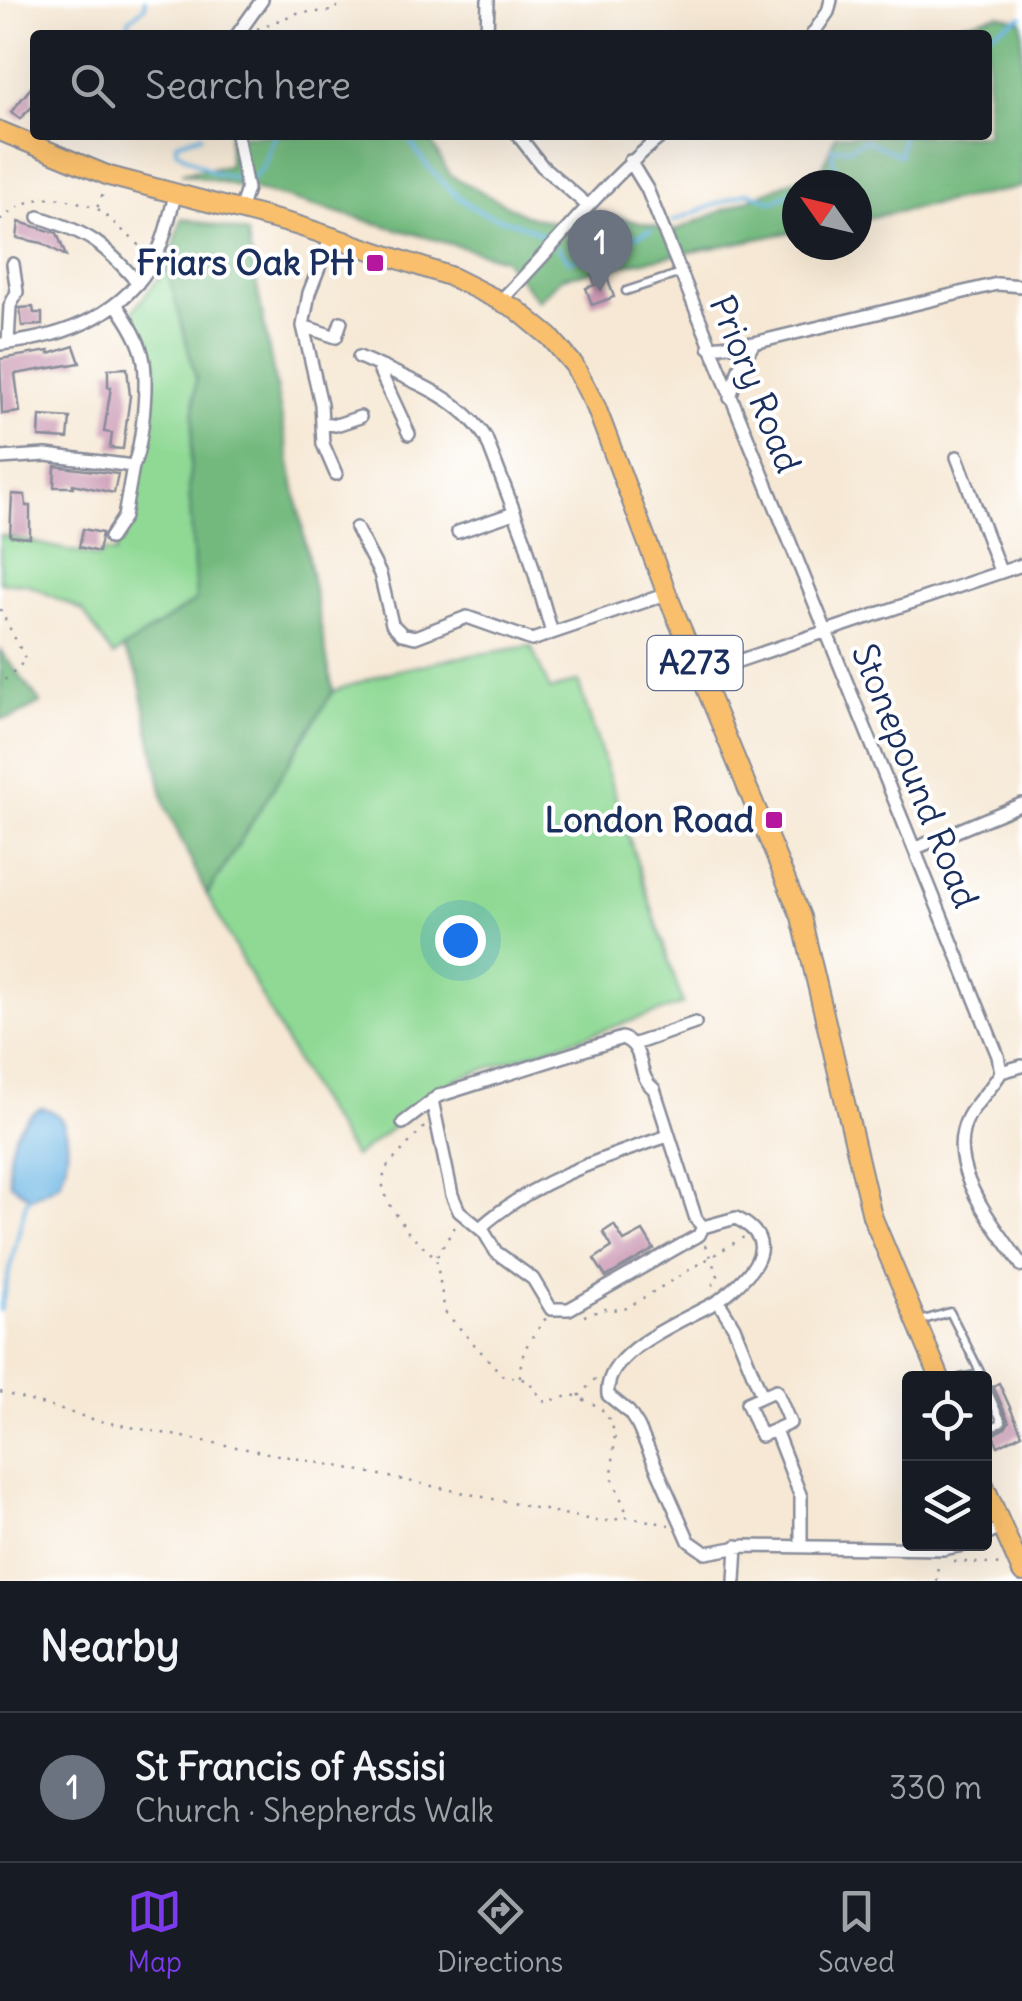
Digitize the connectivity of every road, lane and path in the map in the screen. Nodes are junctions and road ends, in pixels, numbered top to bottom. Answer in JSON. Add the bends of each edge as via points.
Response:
{"nodes":[{"id":1,"x":262,"y":0,"type":"edge"},
{"id":2,"x":340,"y":0,"type":"edge"},
{"id":3,"x":488,"y":0,"type":"edge"},
{"id":4,"x":831,"y":0,"type":"edge"},
{"id":5,"x":244,"y":30,"type":"edge"},
{"id":6,"x":253,"y":30,"type":"edge"},
{"id":7,"x":488,"y":30,"type":"edge"},
{"id":8,"x":815,"y":30,"type":"edge"},
{"id":9,"x":0,"y":131,"type":"edge"},
{"id":10,"x":238,"y":140,"type":"edge"},
{"id":11,"x":522,"y":140,"type":"edge"},
{"id":12,"x":657,"y":140,"type":"edge"},
{"id":13,"x":630,"y":161,"type":"junction"},
{"id":14,"x":109,"y":176,"type":"junction"},
{"id":15,"x":176,"y":193,"type":"junction"},
{"id":16,"x":586,"y":205,"type":"junction"},
{"id":17,"x":97,"y":208,"type":"junction"},
{"id":18,"x":240,"y":210,"type":"junction"},
{"id":19,"x":39,"y":217,"type":"dead end"},
{"id":20,"x":0,"y":220,"type":"edge"},
{"id":21,"x":332,"y":237,"type":"junction"},
{"id":22,"x":155,"y":258,"type":"junction"},
{"id":23,"x":14,"y":264,"type":"dead end"},
{"id":24,"x":681,"y":272,"type":"junction"},
{"id":25,"x":138,"y":282,"type":"junction"},
{"id":26,"x":1022,"y":286,"type":"edge"},
{"id":27,"x":626,"y":290,"type":"dead end"},
{"id":28,"x":500,"y":300,"type":"junction"},
{"id":29,"x":116,"y":304,"type":"junction"},
{"id":30,"x":340,"y":322,"type":"dead end"},
{"id":31,"x":304,"y":326,"type":"junction"},
{"id":32,"x":4,"y":344,"type":"edge"},
{"id":33,"x":754,"y":344,"type":"junction"},
{"id":34,"x":710,"y":346,"type":"junction"},
{"id":35,"x":358,"y":358,"type":"dead end"},
{"id":36,"x":376,"y":366,"type":"junction"},
{"id":37,"x":730,"y":398,"type":"junction"},
{"id":38,"x":360,"y":417,"type":"dead end"},
{"id":39,"x":323,"y":423,"type":"junction"},
{"id":40,"x":409,"y":434,"type":"dead end"},
{"id":41,"x":957,"y":457,"type":"dead end"},
{"id":42,"x":0,"y":458,"type":"edge"},
{"id":43,"x":133,"y":466,"type":"junction"},
{"id":44,"x":336,"y":474,"type":"dead end"},
{"id":45,"x":514,"y":513,"type":"junction"},
{"id":46,"x":356,"y":528,"type":"dead end"},
{"id":47,"x":458,"y":532,"type":"dead end"},
{"id":48,"x":110,"y":538,"type":"dead end"},
{"id":49,"x":1022,"y":564,"type":"edge"},
{"id":50,"x":1000,"y":572,"type":"junction"},
{"id":51,"x":667,"y":594,"type":"junction"},
{"id":52,"x":0,"y":609,"type":"edge"},
{"id":53,"x":826,"y":630,"type":"junction"},
{"id":54,"x":552,"y":633,"type":"junction"},
{"id":55,"x":700,"y":674,"type":"junction"},
{"id":56,"x":0,"y":684,"type":"edge"},
{"id":57,"x":1022,"y":804,"type":"edge"},
{"id":58,"x":916,"y":848,"type":"junction"},
{"id":59,"x":695,"y":1024,"type":"dead end"},
{"id":60,"x":635,"y":1044,"type":"junction"},
{"id":61,"x":1022,"y":1066,"type":"edge"},
{"id":62,"x":1001,"y":1072,"type":"junction"},
{"id":63,"x":432,"y":1100,"type":"junction"},
{"id":64,"x":436,"y":1119,"type":"junction"},
{"id":65,"x":404,"y":1123,"type":"dead end"},
{"id":66,"x":668,"y":1136,"type":"junction"},
{"id":67,"x":462,"y":1214,"type":"junction"},
{"id":68,"x":480,"y":1228,"type":"junction"},
{"id":69,"x":701,"y":1231,"type":"junction"},
{"id":70,"x":753,"y":1231,"type":"junction"},
{"id":71,"x":712,"y":1256,"type":"junction"},
{"id":72,"x":436,"y":1258,"type":"junction"},
{"id":73,"x":1022,"y":1266,"type":"edge"},
{"id":74,"x":714,"y":1303,"type":"junction"},
{"id":75,"x":554,"y":1314,"type":"junction"},
{"id":76,"x":578,"y":1319,"type":"dead end"},
{"id":77,"x":916,"y":1322,"type":"junction"},
{"id":78,"x":543,"y":1323,"type":"junction"},
{"id":79,"x":937,"y":1371,"type":"edge"},
{"id":80,"x":980,"y":1371,"type":"edge"},
{"id":81,"x":520,"y":1378,"type":"junction"},
{"id":82,"x":0,"y":1392,"type":"edge"},
{"id":83,"x":762,"y":1396,"type":"junction"},
{"id":84,"x":992,"y":1399,"type":"edge"},
{"id":85,"x":992,"y":1428,"type":"edge"},
{"id":86,"x":776,"y":1430,"type":"junction"},
{"id":87,"x":992,"y":1505,"type":"edge"},
{"id":88,"x":629,"y":1518,"type":"junction"},
{"id":89,"x":1002,"y":1528,"type":"junction"},
{"id":90,"x":684,"y":1530,"type":"junction"},
{"id":91,"x":992,"y":1532,"type":"edge"},
{"id":92,"x":802,"y":1544,"type":"junction"},
{"id":93,"x":737,"y":1546,"type":"junction"},
{"id":94,"x":902,"y":1548,"type":"edge"},
{"id":95,"x":938,"y":1551,"type":"edge"},
{"id":96,"x":954,"y":1561,"type":"dead end"},
{"id":97,"x":1021,"y":1569,"type":"edge"},
{"id":98,"x":735,"y":1581,"type":"edge"},
{"id":99,"x":937,"y":1581,"type":"edge"}],
"edges":[{"from":1,"to":5,"type":"street"},
{"from":2,"to":6,"type":"path","via":[[335,11],[298,13]]},
{"from":3,"to":7,"type":"street"},
{"from":4,"to":8,"type":"street"},
{"from":9,"to":14,"type":"main road","number":"A273"},
{"from":10,"to":18,"type":"street","via":[[245,180]]},
{"from":11,"to":16,"type":"street"},
{"from":12,"to":13,"type":"street"},
{"from":13,"to":16,"type":"street"},
{"from":13,"to":24,"type":"street","name":"Priory Road"},
{"from":14,"to":15,"type":"main road","number":"A273"},
{"from":14,"to":17,"type":"path"},
{"from":15,"to":18,"type":"main road","number":"A273"},
{"from":15,"to":22,"type":"street"},
{"from":16,"to":28,"type":"street"},
{"from":17,"to":20,"type":"path","via":[[45,197]]},
{"from":17,"to":22,"type":"path"},
{"from":18,"to":21,"type":"main road","number":"A273"},
{"from":19,"to":25,"type":"street","via":[[94,238]]},
{"from":21,"to":28,"type":"main road","number":"A273"},
{"from":21,"to":31,"type":"street","via":[[309,293]]},
{"from":22,"to":25,"type":"street"},
{"from":23,"to":32,"type":"street","via":[[17,292]]},
{"from":24,"to":27,"type":"lane"},
{"from":24,"to":34,"type":"street","name":"Priory Road"},
{"from":25,"to":29,"type":"street"},
{"from":26,"to":33,"type":"street","via":[[996,284]]},
{"from":28,"to":51,"type":"main road","number":"A273","via":[[550,337],[574,366]]},
{"from":29,"to":32,"type":"street","via":[[88,322]]},
{"from":29,"to":43,"type":"street","via":[[144,361]]},
{"from":30,"to":31,"type":"street","via":[[336,337]]},
{"from":31,"to":39,"type":"street"},
{"from":33,"to":34,"type":"street"},
{"from":33,"to":37,"type":"street"},
{"from":34,"to":37,"type":"street","name":"Priory Road"},
{"from":35,"to":36,"type":"street"},
{"from":36,"to":40,"type":"street"},
{"from":36,"to":45,"type":"street","via":[[438,394],[477,424]]},
{"from":37,"to":53,"type":"street","name":"Priory Road"},
{"from":38,"to":39,"type":"street"},
{"from":39,"to":44,"type":"street","via":[[323,444]]},
{"from":41,"to":50,"type":"street"},
{"from":42,"to":43,"type":"street","via":[[46,455]]},
{"from":43,"to":48,"type":"street","via":[[124,517]]},
{"from":45,"to":47,"type":"street"},
{"from":45,"to":54,"type":"street"},
{"from":46,"to":54,"type":"street","via":[[380,574],[392,624],[402,634],[415,636],[467,617],[532,640]]},
{"from":49,"to":50,"type":"street"},
{"from":50,"to":53,"type":"street"},
{"from":51,"to":54,"type":"street"},
{"from":51,"to":55,"type":"main road","number":"A273"},
{"from":52,"to":56,"type":"path","via":[[26,660]]},
{"from":53,"to":55,"type":"street"},
{"from":53,"to":58,"type":"street","name":"Stonepound Road"},
{"from":55,"to":77,"type":"main road","number":"A273","via":[[802,918],[872,1216]]},
{"from":57,"to":58,"type":"street"},
{"from":58,"to":62,"type":"street","name":"Stonepound Road"},
{"from":59,"to":60,"type":"street"},
{"from":60,"to":63,"type":"street","via":[[622,1038]]},
{"from":60,"to":66,"type":"street"},
{"from":61,"to":62,"type":"street"},
{"from":62,"to":73,"type":"street","via":[[967,1120],[961,1147],[968,1182]]},
{"from":63,"to":64,"type":"street"},
{"from":63,"to":65,"type":"street"},
{"from":64,"to":67,"type":"street"},
{"from":64,"to":72,"type":"path","via":[[386,1168],[382,1184],[408,1232]]},
{"from":66,"to":68,"type":"street","via":[[596,1160],[522,1196]]},
{"from":66,"to":69,"type":"street"},
{"from":67,"to":68,"type":"street"},
{"from":67,"to":72,"type":"path"},
{"from":68,"to":75,"type":"street","via":[[496,1252],[533,1280]]},
{"from":69,"to":70,"type":"street","via":[[736,1218]]},
{"from":69,"to":71,"type":"path"},
{"from":69,"to":75,"type":"street"},
{"from":70,"to":71,"type":"path"},
{"from":70,"to":74,"type":"street","via":[[757,1264]]},
{"from":71,"to":74,"type":"path","via":[[718,1276],[707,1298]]},
{"from":71,"to":76,"type":"path","via":[[624,1310]]},
{"from":72,"to":81,"type":"path","via":[[446,1312],[503,1376]]},
{"from":74,"to":83,"type":"street","via":[[734,1327]]},
{"from":74,"to":90,"type":"street","via":[[650,1335],[607,1388],[638,1426]]},
{"from":75,"to":78,"type":"path"},
{"from":75,"to":78,"type":"path"},
{"from":77,"to":79,"type":"main road","number":"A273"},
{"from":77,"to":80,"type":"lane","via":[[950,1312]]},
{"from":78,"to":81,"type":"path","via":[[524,1346]]},
{"from":81,"to":88,"type":"path","via":[[537,1387],[545,1402],[573,1395],[610,1419],[612,1477]]},
{"from":82,"to":88,"type":"path","via":[[99,1421],[601,1522]]},
{"from":83,"to":86,"type":"street","via":[[776,1390],[790,1424]]},
{"from":83,"to":86,"type":"street","via":[[747,1403],[761,1436]]},
{"from":84,"to":85,"type":"lane","via":[[1002,1422]]},
{"from":86,"to":92,"type":"street","via":[[802,1497]]},
{"from":87,"to":89,"type":"main road"},
{"from":88,"to":90,"type":"path"},
{"from":89,"to":91,"type":"street"},
{"from":89,"to":97,"type":"main road"},
{"from":90,"to":93,"type":"street","via":[[706,1553]]},
{"from":92,"to":93,"type":"street"},
{"from":92,"to":94,"type":"street"},
{"from":93,"to":98,"type":"street"},
{"from":95,"to":99,"type":"path"},
{"from":96,"to":97,"type":"path"}]}
